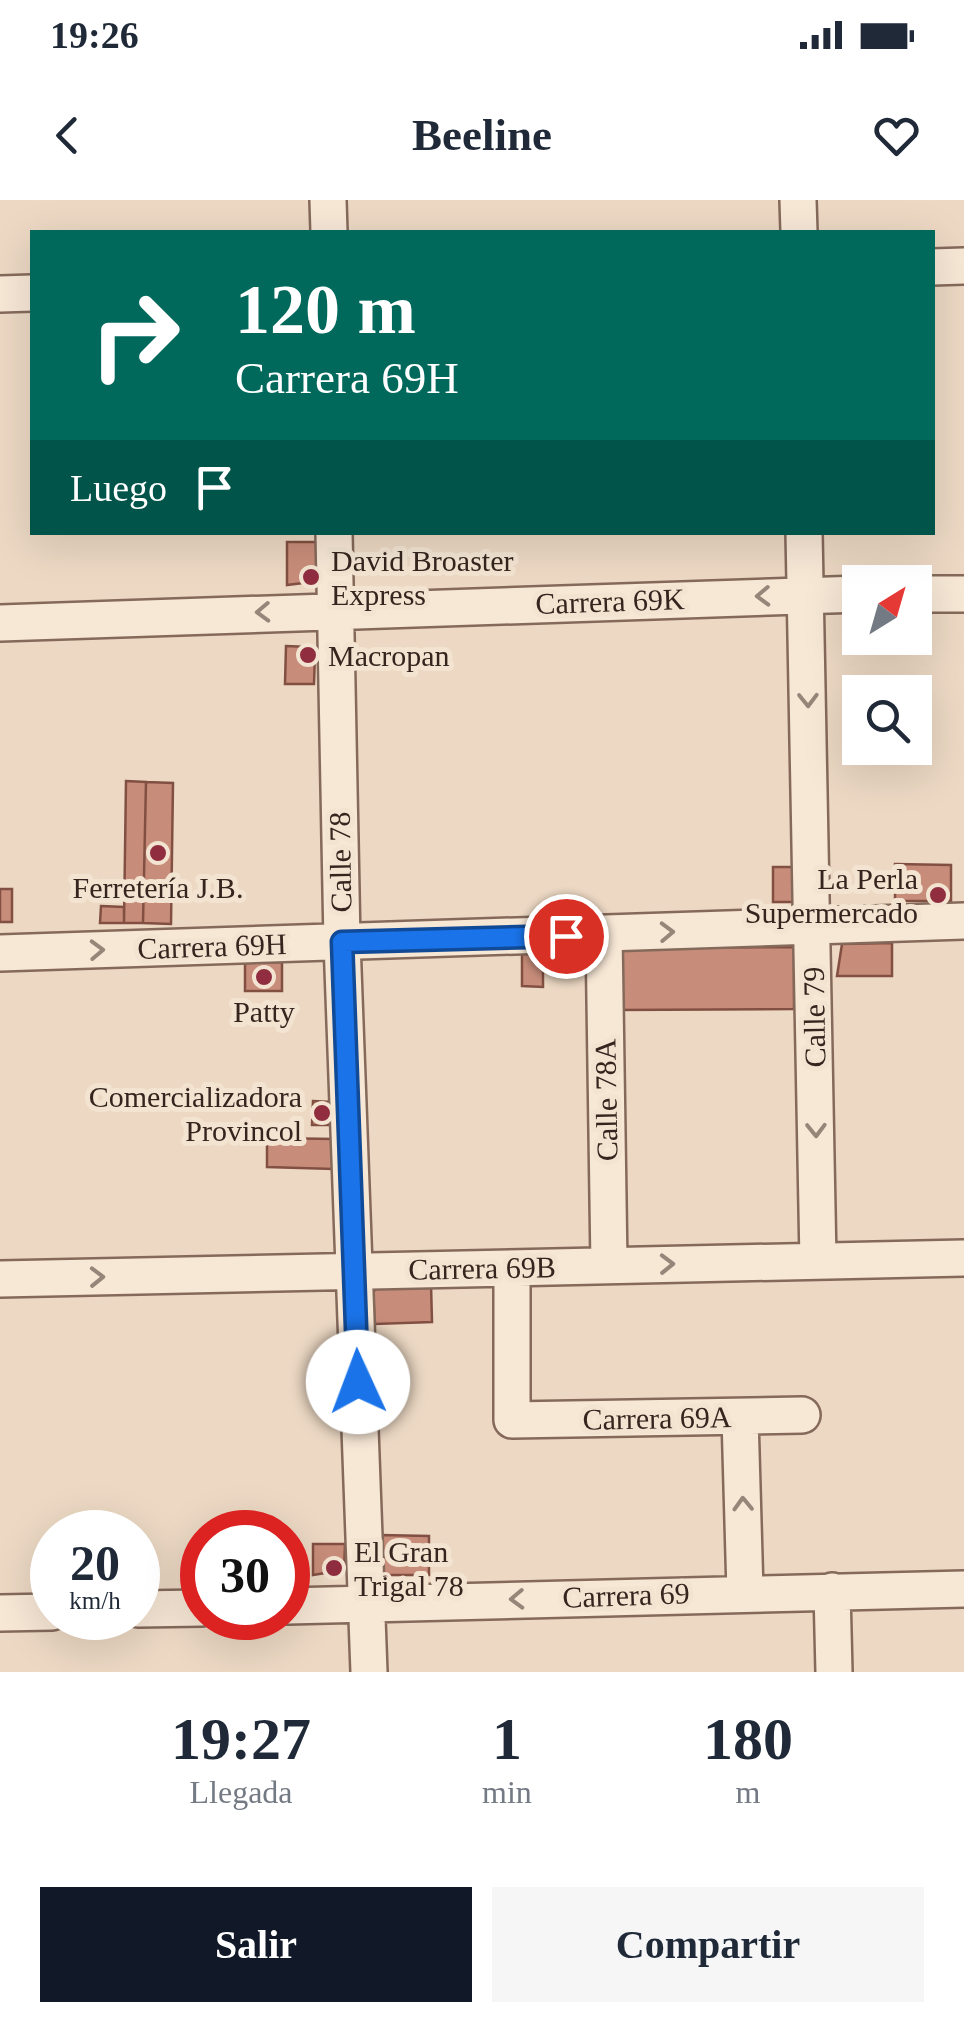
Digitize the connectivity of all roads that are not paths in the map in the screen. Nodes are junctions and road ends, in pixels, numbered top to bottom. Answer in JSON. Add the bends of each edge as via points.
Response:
{"nodes":[{"id":1,"x":328,"y":200,"type":"edge"},
{"id":2,"x":798,"y":200,"type":"edge"},
{"id":3,"x":329,"y":230,"type":"edge"},
{"id":4,"x":799,"y":230,"type":"edge"},
{"id":5,"x":964,"y":266,"type":"edge"},
{"id":6,"x":935,"y":268,"type":"edge"},
{"id":7,"x":0,"y":294,"type":"edge"},
{"id":8,"x":30,"y":294,"type":"edge"},
{"id":9,"x":334,"y":535,"type":"edge"},
{"id":10,"x":804,"y":535,"type":"edge"},
{"id":11,"x":806,"y":594,"type":"junction"},
{"id":12,"x":842,"y":594,"type":"edge"},
{"id":13,"x":932,"y":594,"type":"edge"},
{"id":14,"x":964,"y":594,"type":"edge"},
{"id":15,"x":335,"y":610,"type":"junction"},
{"id":16,"x":0,"y":622,"type":"edge"},
{"id":17,"x":964,"y":921,"type":"edge"},
{"id":18,"x":812,"y":927,"type":"junction"},
{"id":19,"x":604,"y":934,"type":"junction"},
{"id":20,"x":342,"y":942,"type":"junction"},
{"id":21,"x":0,"y":953,"type":"edge"},
{"id":22,"x":964,"y":1258,"type":"edge"},
{"id":23,"x":818,"y":1261,"type":"junction"},
{"id":24,"x":609,"y":1265,"type":"junction"},
{"id":25,"x":512,"y":1268,"type":"junction"},
{"id":26,"x":354,"y":1271,"type":"junction"},
{"id":27,"x":0,"y":1279,"type":"edge"},
{"id":28,"x":802,"y":1416,"type":"dead end"},
{"id":29,"x":740,"y":1417,"type":"junction"},
{"id":30,"x":964,"y":1588,"type":"edge"},
{"id":31,"x":832,"y":1591,"type":"junction"},
{"id":32,"x":745,"y":1592,"type":"junction"},
{"id":33,"x":367,"y":1604,"type":"junction"},
{"id":34,"x":310,"y":1605,"type":"edge"},
{"id":35,"x":30,"y":1612,"type":"edge"},
{"id":36,"x":0,"y":1613,"type":"edge"},
{"id":37,"x":369,"y":1672,"type":"edge"},
{"id":38,"x":834,"y":1672,"type":"edge"}],
"edges":[{"from":1,"to":3,"type":"street"},
{"from":2,"to":4,"type":"street"},
{"from":5,"to":6,"type":"street"},
{"from":7,"to":8,"type":"street"},
{"from":9,"to":15,"type":"street","name":"Calle 78"},
{"from":10,"to":11,"type":"street","name":"Calle 79"},
{"from":11,"to":12,"type":"street","name":"Carrera 69K"},
{"from":11,"to":15,"type":"street","name":"Carrera 69K","one_way":true},
{"from":11,"to":18,"type":"street","name":"Calle 79","one_way":true},
{"from":13,"to":14,"type":"street"},
{"from":15,"to":16,"type":"street","name":"Carrera 69K","one_way":true},
{"from":15,"to":20,"type":"street","name":"Calle 78"},
{"from":17,"to":18,"type":"street","name":"Carrera 69H"},
{"from":19,"to":18,"type":"street","name":"Carrera 69H","one_way":true},
{"from":18,"to":23,"type":"street","name":"Calle 79","one_way":true},
{"from":19,"to":20,"type":"street","name":"Carrera 69H"},
{"from":19,"to":24,"type":"street","name":"Calle 78A"},
{"from":21,"to":20,"type":"street","name":"Carrera 69H","one_way":true},
{"from":20,"to":26,"type":"street","name":"Calle 78"},
{"from":22,"to":23,"type":"street","name":"Carrera 69B"},
{"from":24,"to":23,"type":"street","name":"Carrera 69B","one_way":true},
{"from":24,"to":25,"type":"street","name":"Carrera 69B"},
{"from":25,"to":26,"type":"street","name":"Carrera 69B"},
{"from":25,"to":29,"type":"street","name":"Carrera 69A","via":[[512,1420]]},
{"from":27,"to":26,"type":"street","name":"Carrera 69B","one_way":true},
{"from":26,"to":33,"type":"street","name":"Calle 78"},
{"from":28,"to":29,"type":"street","name":"Carrera 69A"},
{"from":32,"to":29,"type":"street","one_way":true},
{"from":30,"to":31,"type":"street","name":"Carrera 69"},
{"from":31,"to":32,"type":"street","name":"Carrera 69"},
{"from":31,"to":38,"type":"street"},
{"from":32,"to":33,"type":"street","name":"Carrera 69","one_way":true},
{"from":33,"to":34,"type":"street","name":"Carrera 69"},
{"from":33,"to":37,"type":"street","name":"Calle 78"},
{"from":35,"to":36,"type":"street"}]}
